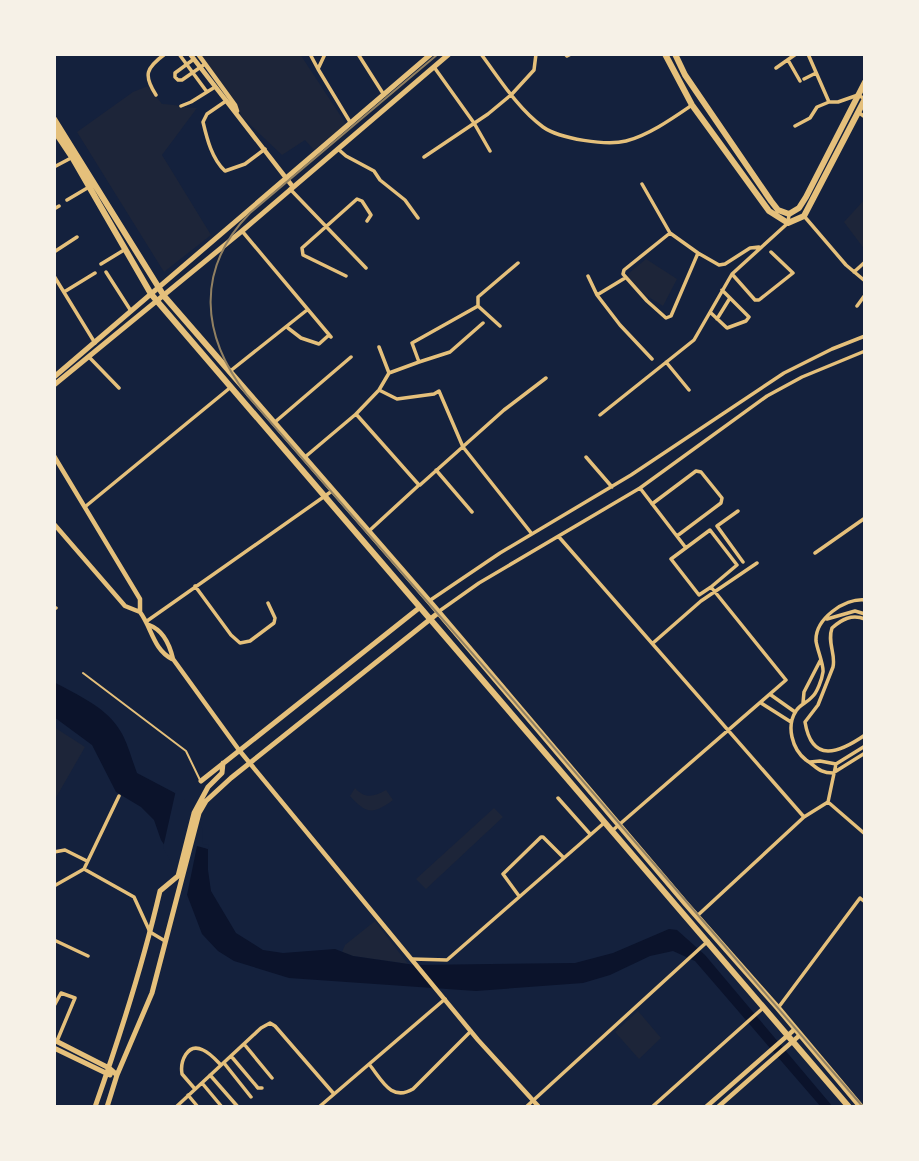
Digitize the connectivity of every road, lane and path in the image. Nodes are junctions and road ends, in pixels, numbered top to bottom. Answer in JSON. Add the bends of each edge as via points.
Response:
{"nodes":[{"id":1,"x":165,"y":54,"type":"edge"},
{"id":2,"x":179,"y":54,"type":"edge"},
{"id":3,"x":310,"y":54,"type":"edge"},
{"id":4,"x":324,"y":54,"type":"edge"},
{"id":5,"x":358,"y":54,"type":"edge"},
{"id":6,"x":430,"y":54,"type":"edge"},
{"id":7,"x":449,"y":54,"type":"edge"},
{"id":8,"x":481,"y":54,"type":"edge"},
{"id":9,"x":536,"y":54,"type":"edge"},
{"id":10,"x":565,"y":54,"type":"edge"},
{"id":11,"x":571,"y":54,"type":"edge"},
{"id":12,"x":665,"y":54,"type":"edge"},
{"id":13,"x":675,"y":54,"type":"edge"},
{"id":14,"x":796,"y":54,"type":"edge"},
{"id":15,"x":808,"y":54,"type":"edge"},
{"id":16,"x":195,"y":56,"type":"edge"},
{"id":17,"x":788,"y":60,"type":"junction"},
{"id":18,"x":187,"y":64,"type":"junction"},
{"id":19,"x":202,"y":66,"type":"junction"},
{"id":20,"x":434,"y":67,"type":"junction"},
{"id":21,"x":776,"y":68,"type":"dead end"},
{"id":22,"x":318,"y":69,"type":"junction"},
{"id":23,"x":193,"y":72,"type":"junction"},
{"id":24,"x":816,"y":73,"type":"junction"},
{"id":25,"x":865,"y":82,"type":"edge"},
{"id":26,"x":215,"y":87,"type":"junction"},
{"id":27,"x":206,"y":92,"type":"junction"},
{"id":28,"x":384,"y":94,"type":"junction"},
{"id":29,"x":512,"y":94,"type":"junction"},
{"id":30,"x":156,"y":95,"type":"dead end"},
{"id":31,"x":863,"y":98,"type":"edge"},
{"id":32,"x":226,"y":101,"type":"junction"},
{"id":33,"x":829,"y":102,"type":"junction"},
{"id":34,"x":691,"y":104,"type":"junction"},
{"id":35,"x":181,"y":106,"type":"dead end"},
{"id":36,"x":237,"y":111,"type":"junction"},
{"id":37,"x":858,"y":113,"type":"junction"},
{"id":38,"x":865,"y":117,"type":"edge"},
{"id":39,"x":54,"y":119,"type":"edge"},
{"id":40,"x":474,"y":123,"type":"junction"},
{"id":41,"x":351,"y":124,"type":"junction"},
{"id":42,"x":795,"y":126,"type":"dead end"},
{"id":43,"x":54,"y":130,"type":"edge"},
{"id":44,"x":265,"y":149,"type":"junction"},
{"id":45,"x":338,"y":149,"type":"junction"},
{"id":46,"x":490,"y":151,"type":"dead end"},
{"id":47,"x":72,"y":157,"type":"junction"},
{"id":48,"x":424,"y":157,"type":"dead end"},
{"id":49,"x":54,"y":167,"type":"edge"},
{"id":50,"x":286,"y":177,"type":"junction"},
{"id":51,"x":642,"y":184,"type":"dead end"},
{"id":52,"x":89,"y":187,"type":"junction"},
{"id":53,"x":292,"y":188,"type":"junction"},
{"id":54,"x":67,"y":200,"type":"dead end"},
{"id":55,"x":789,"y":214,"type":"junction"},
{"id":56,"x":804,"y":216,"type":"junction"},
{"id":57,"x":418,"y":218,"type":"dead end"},
{"id":58,"x":367,"y":221,"type":"dead end"},
{"id":59,"x":788,"y":223,"type":"junction"},
{"id":60,"x":326,"y":226,"type":"junction"},
{"id":61,"x":242,"y":231,"type":"junction"},
{"id":62,"x":670,"y":233,"type":"junction"},
{"id":63,"x":77,"y":237,"type":"dead end"},
{"id":64,"x":759,"y":247,"type":"junction"},
{"id":65,"x":124,"y":250,"type":"junction"},
{"id":66,"x":54,"y":252,"type":"edge"},
{"id":67,"x":771,"y":252,"type":"dead end"},
{"id":68,"x":698,"y":253,"type":"junction"},
{"id":69,"x":865,"y":262,"type":"edge"},
{"id":70,"x":518,"y":263,"type":"dead end"},
{"id":71,"x":101,"y":264,"type":"dead end"},
{"id":72,"x":366,"y":268,"type":"dead end"},
{"id":73,"x":106,"y":272,"type":"dead end"},
{"id":74,"x":854,"y":272,"type":"junction"},
{"id":75,"x":95,"y":273,"type":"dead end"},
{"id":76,"x":732,"y":274,"type":"junction"},
{"id":77,"x":54,"y":276,"type":"edge"},
{"id":78,"x":346,"y":276,"type":"dead end"},
{"id":79,"x":587,"y":276,"type":"dead end"},
{"id":80,"x":625,"y":278,"type":"junction"},
{"id":81,"x":865,"y":281,"type":"edge"},
{"id":82,"x":157,"y":288,"type":"junction"},
{"id":83,"x":722,"y":290,"type":"junction"},
{"id":84,"x":64,"y":292,"type":"junction"},
{"id":85,"x":151,"y":294,"type":"junction"},
{"id":86,"x":597,"y":295,"type":"junction"},
{"id":87,"x":865,"y":295,"type":"edge"},
{"id":88,"x":164,"y":296,"type":"junction"},
{"id":89,"x":730,"y":298,"type":"junction"},
{"id":90,"x":158,"y":301,"type":"junction"},
{"id":91,"x":478,"y":306,"type":"junction"},
{"id":92,"x":857,"y":306,"type":"dead end"},
{"id":93,"x":307,"y":310,"type":"junction"},
{"id":94,"x":131,"y":312,"type":"junction"},
{"id":95,"x":711,"y":313,"type":"junction"},
{"id":96,"x":717,"y":319,"type":"junction"},
{"id":97,"x":483,"y":323,"type":"dead end"},
{"id":98,"x":500,"y":326,"type":"dead end"},
{"id":99,"x":288,"y":328,"type":"dead end"},
{"id":100,"x":865,"y":336,"type":"edge"},
{"id":101,"x":95,"y":344,"type":"junction"},
{"id":102,"x":379,"y":347,"type":"dead end"},
{"id":103,"x":100,"y":350,"type":"junction"},
{"id":104,"x":865,"y":351,"type":"edge"},
{"id":105,"x":351,"y":357,"type":"dead end"},
{"id":106,"x":90,"y":358,"type":"junction"},
{"id":107,"x":652,"y":359,"type":"dead end"},
{"id":108,"x":419,"y":362,"type":"junction"},
{"id":109,"x":666,"y":362,"type":"junction"},
{"id":110,"x":223,"y":365,"type":"junction"},
{"id":111,"x":216,"y":371,"type":"junction"},
{"id":112,"x":229,"y":372,"type":"junction"},
{"id":113,"x":389,"y":373,"type":"junction"},
{"id":114,"x":54,"y":377,"type":"edge"},
{"id":115,"x":546,"y":378,"type":"dead end"},
{"id":116,"x":54,"y":385,"type":"edge"},
{"id":117,"x":230,"y":387,"type":"junction"},
{"id":118,"x":119,"y":388,"type":"dead end"},
{"id":119,"x":379,"y":390,"type":"junction"},
{"id":120,"x":689,"y":390,"type":"dead end"},
{"id":121,"x":356,"y":414,"type":"junction"},
{"id":122,"x":600,"y":415,"type":"dead end"},
{"id":123,"x":274,"y":424,"type":"junction"},
{"id":124,"x":463,"y":447,"type":"junction"},
{"id":125,"x":54,"y":456,"type":"edge"},
{"id":126,"x":586,"y":457,"type":"dead end"},
{"id":127,"x":303,"y":458,"type":"junction"},
{"id":128,"x":436,"y":470,"type":"junction"},
{"id":129,"x":419,"y":485,"type":"junction"},
{"id":130,"x":612,"y":487,"type":"junction"},
{"id":131,"x":640,"y":488,"type":"junction"},
{"id":132,"x":332,"y":491,"type":"junction"},
{"id":133,"x":324,"y":497,"type":"junction"},
{"id":134,"x":652,"y":504,"type":"junction"},
{"id":135,"x":86,"y":506,"type":"junction"},
{"id":136,"x":738,"y":510,"type":"dead end"},
{"id":137,"x":472,"y":512,"type":"dead end"},
{"id":138,"x":865,"y":518,"type":"edge"},
{"id":139,"x":54,"y":524,"type":"edge"},
{"id":140,"x":717,"y":526,"type":"junction"},
{"id":141,"x":710,"y":530,"type":"junction"},
{"id":142,"x":367,"y":533,"type":"junction"},
{"id":143,"x":532,"y":534,"type":"junction"},
{"id":144,"x":558,"y":536,"type":"junction"},
{"id":145,"x":677,"y":536,"type":"junction"},
{"id":146,"x":686,"y":548,"type":"junction"},
{"id":147,"x":815,"y":554,"type":"dead end"},
{"id":148,"x":743,"y":562,"type":"dead end"},
{"id":149,"x":757,"y":563,"type":"dead end"},
{"id":150,"x":195,"y":586,"type":"junction"},
{"id":151,"x":711,"y":586,"type":"junction"},
{"id":152,"x":716,"y":593,"type":"junction"},
{"id":153,"x":865,"y":600,"type":"edge"},
{"id":154,"x":429,"y":601,"type":"junction"},
{"id":155,"x":268,"y":603,"type":"dead end"},
{"id":156,"x":419,"y":608,"type":"junction"},
{"id":157,"x":141,"y":612,"type":"junction"},
{"id":158,"x":438,"y":613,"type":"junction"},
{"id":159,"x":865,"y":614,"type":"edge"},
{"id":160,"x":827,"y":619,"type":"junction"},
{"id":161,"x":429,"y":620,"type":"junction"},
{"id":162,"x":865,"y":620,"type":"edge"},
{"id":163,"x":148,"y":623,"type":"junction"},
{"id":164,"x":653,"y":643,"type":"junction"},
{"id":165,"x":173,"y":659,"type":"junction"},
{"id":166,"x":820,"y":661,"type":"junction"},
{"id":167,"x":83,"y":673,"type":"dead end"},
{"id":168,"x":770,"y":695,"type":"junction"},
{"id":169,"x":761,"y":703,"type":"junction"},
{"id":170,"x":803,"y":703,"type":"junction"},
{"id":171,"x":795,"y":712,"type":"junction"},
{"id":172,"x":791,"y":722,"type":"junction"},
{"id":173,"x":729,"y":731,"type":"junction"},
{"id":174,"x":865,"y":735,"type":"edge"},
{"id":175,"x":865,"y":746,"type":"edge"},
{"id":176,"x":239,"y":750,"type":"junction"},
{"id":177,"x":865,"y":753,"type":"edge"},
{"id":178,"x":249,"y":762,"type":"junction"},
{"id":179,"x":810,"y":762,"type":"junction"},
{"id":180,"x":223,"y":763,"type":"junction"},
{"id":181,"x":836,"y":764,"type":"junction"},
{"id":182,"x":834,"y":773,"type":"junction"},
{"id":183,"x":201,"y":781,"type":"joint"},
{"id":184,"x":119,"y":796,"type":"dead end"},
{"id":185,"x":558,"y":798,"type":"dead end"},
{"id":186,"x":828,"y":802,"type":"junction"},
{"id":187,"x":804,"y":817,"type":"junction"},
{"id":188,"x":604,"y":822,"type":"junction"},
{"id":189,"x":615,"y":828,"type":"junction"},
{"id":190,"x":590,"y":834,"type":"junction"},
{"id":191,"x":865,"y":834,"type":"edge"},
{"id":192,"x":54,"y":852,"type":"edge"},
{"id":193,"x":563,"y":857,"type":"junction"},
{"id":194,"x":88,"y":861,"type":"junction"},
{"id":195,"x":83,"y":869,"type":"junction"},
{"id":196,"x":182,"y":873,"type":"junction"},
{"id":197,"x":54,"y":886,"type":"edge"},
{"id":198,"x":519,"y":897,"type":"junction"},
{"id":199,"x":865,"y":902,"type":"edge"},
{"id":200,"x":696,"y":916,"type":"junction"},
{"id":201,"x":150,"y":932,"type":"junction"},
{"id":202,"x":54,"y":940,"type":"edge"},
{"id":203,"x":708,"y":941,"type":"junction"},
{"id":204,"x":166,"y":942,"type":"junction"},
{"id":205,"x":88,"y":956,"type":"dead end"},
{"id":206,"x":414,"y":960,"type":"junction"},
{"id":207,"x":445,"y":999,"type":"junction"},
{"id":208,"x":54,"y":1006,"type":"edge"},
{"id":209,"x":763,"y":1008,"type":"junction"},
{"id":210,"x":778,"y":1009,"type":"junction"},
{"id":211,"x":471,"y":1031,"type":"junction"},
{"id":212,"x":798,"y":1032,"type":"junction"},
{"id":213,"x":790,"y":1038,"type":"junction"},
{"id":214,"x":55,"y":1043,"type":"edge"},
{"id":215,"x":244,"y":1044,"type":"junction"},
{"id":216,"x":231,"y":1056,"type":"junction"},
{"id":217,"x":222,"y":1064,"type":"junction"},
{"id":218,"x":369,"y":1064,"type":"junction"},
{"id":219,"x":108,"y":1072,"type":"junction"},
{"id":220,"x":117,"y":1075,"type":"junction"},
{"id":221,"x":210,"y":1075,"type":"junction"},
{"id":222,"x":272,"y":1078,"type":"dead end"},
{"id":223,"x":201,"y":1083,"type":"junction"},
{"id":224,"x":262,"y":1088,"type":"dead end"},
{"id":225,"x":195,"y":1089,"type":"junction"},
{"id":226,"x":334,"y":1094,"type":"junction"},
{"id":227,"x":188,"y":1095,"type":"junction"},
{"id":228,"x":251,"y":1097,"type":"dead end"},
{"id":229,"x":533,"y":1100,"type":"junction"},
{"id":230,"x":182,"y":1105,"type":"edge"},
{"id":231,"x":95,"y":1107,"type":"edge"},
{"id":232,"x":107,"y":1107,"type":"edge"},
{"id":233,"x":176,"y":1107,"type":"edge"},
{"id":234,"x":198,"y":1107,"type":"edge"},
{"id":235,"x":222,"y":1107,"type":"edge"},
{"id":236,"x":238,"y":1107,"type":"edge"},
{"id":237,"x":319,"y":1107,"type":"edge"},
{"id":238,"x":526,"y":1107,"type":"edge"},
{"id":239,"x":539,"y":1107,"type":"edge"},
{"id":240,"x":652,"y":1107,"type":"edge"},
{"id":241,"x":706,"y":1107,"type":"edge"},
{"id":242,"x":718,"y":1107,"type":"edge"},
{"id":243,"x":849,"y":1107,"type":"edge"},
{"id":244,"x":861,"y":1107,"type":"edge"}],
"edges":[{"from":1,"to":30,"type":"street","via":[[150,66],[148,82]]},
{"from":2,"to":18,"type":"street"},
{"from":3,"to":22,"type":"street"},
{"from":4,"to":22,"type":"street"},
{"from":5,"to":28,"type":"street"},
{"from":6,"to":28,"type":"main road"},
{"from":7,"to":20,"type":"main road"},
{"from":8,"to":29,"type":"street"},
{"from":9,"to":29,"type":"street","via":[[534,70]]},
{"from":10,"to":11,"type":"street"},
{"from":12,"to":34,"type":"main road"},
{"from":13,"to":55,"type":"main road","via":[[771,201]]},
{"from":14,"to":17,"type":"street"},
{"from":15,"to":24,"type":"street"},
{"from":16,"to":18,"type":"street"},
{"from":16,"to":19,"type":"street"},
{"from":17,"to":21,"type":"street"},
{"from":17,"to":24,"type":"street","via":[[802,80]]},
{"from":18,"to":23,"type":"street"},
{"from":18,"to":23,"type":"street","via":[[175,77],[182,80]]},
{"from":19,"to":23,"type":"street"},
{"from":19,"to":26,"type":"street"},
{"from":19,"to":36,"type":"street"},
{"from":20,"to":40,"type":"street"},
{"from":20,"to":45,"type":"main road"},
{"from":22,"to":41,"type":"street"},
{"from":23,"to":27,"type":"street"},
{"from":24,"to":33,"type":"street"},
{"from":25,"to":31,"type":"main road"},
{"from":26,"to":27,"type":"street"},
{"from":26,"to":32,"type":"street"},
{"from":27,"to":35,"type":"street"},
{"from":28,"to":41,"type":"main road"},
{"from":29,"to":34,"type":"street","via":[[542,127],[585,140],[625,142]]},
{"from":29,"to":40,"type":"street"},
{"from":31,"to":33,"type":"street"},
{"from":31,"to":37,"type":"main road"},
{"from":31,"to":55,"type":"main road","via":[[799,208]]},
{"from":32,"to":36,"type":"street"},
{"from":32,"to":44,"type":"street","via":[[203,119],[220,166],[225,171],[245,164]]},
{"from":33,"to":42,"type":"street"},
{"from":34,"to":59,"type":"main road","via":[[769,211]]},
{"from":36,"to":44,"type":"street"},
{"from":37,"to":38,"type":"street"},
{"from":37,"to":56,"type":"main road"},
{"from":39,"to":82,"type":"main road"},
{"from":40,"to":46,"type":"street"},
{"from":40,"to":48,"type":"street"},
{"from":41,"to":50,"type":"main road"},
{"from":43,"to":47,"type":"main road"},
{"from":44,"to":50,"type":"street"},
{"from":45,"to":53,"type":"main road"},
{"from":45,"to":57,"type":"street","via":[[374,172]]},
{"from":47,"to":49,"type":"street"},
{"from":47,"to":52,"type":"main road"},
{"from":50,"to":53,"type":"street"},
{"from":50,"to":82,"type":"main road"},
{"from":51,"to":62,"type":"street"},
{"from":52,"to":54,"type":"street"},
{"from":52,"to":65,"type":"main road"},
{"from":53,"to":60,"type":"street"},
{"from":53,"to":61,"type":"main road"},
{"from":55,"to":59,"type":"street"},
{"from":56,"to":59,"type":"main road"},
{"from":56,"to":74,"type":"street"},
{"from":58,"to":60,"type":"street","via":[[371,215],[362,201],[356,200]]},
{"from":59,"to":64,"type":"street"},
{"from":60,"to":72,"type":"street"},
{"from":60,"to":78,"type":"street","via":[[302,248],[303,255]]},
{"from":61,"to":88,"type":"main road"},
{"from":61,"to":93,"type":"street"},
{"from":62,"to":68,"type":"street"},
{"from":62,"to":80,"type":"street","via":[[624,270]]},
{"from":63,"to":66,"type":"street"},
{"from":64,"to":68,"type":"street","via":[[719,265]]},
{"from":64,"to":76,"type":"street"},
{"from":65,"to":71,"type":"street"},
{"from":65,"to":85,"type":"main road"},
{"from":67,"to":76,"type":"street","via":[[793,272],[758,301]]},
{"from":68,"to":80,"type":"street","via":[[669,318]]},
{"from":69,"to":74,"type":"street"},
{"from":70,"to":91,"type":"street","via":[[478,297]]},
{"from":73,"to":94,"type":"street"},
{"from":74,"to":81,"type":"street"},
{"from":75,"to":84,"type":"street"},
{"from":76,"to":83,"type":"street"},
{"from":77,"to":84,"type":"street"},
{"from":79,"to":86,"type":"street"},
{"from":80,"to":86,"type":"street"},
{"from":82,"to":85,"type":"main road"},
{"from":82,"to":88,"type":"main road"},
{"from":83,"to":89,"type":"street"},
{"from":83,"to":95,"type":"street"},
{"from":84,"to":101,"type":"street"},
{"from":85,"to":90,"type":"main road"},
{"from":85,"to":94,"type":"main road"},
{"from":86,"to":107,"type":"street"},
{"from":87,"to":92,"type":"street"},
{"from":88,"to":90,"type":"main road"},
{"from":88,"to":110,"type":"main road"},
{"from":89,"to":96,"type":"street"},
{"from":89,"to":96,"type":"street","via":[[750,317],[728,328]]},
{"from":90,"to":103,"type":"main road"},
{"from":90,"to":111,"type":"main road"},
{"from":91,"to":98,"type":"street"},
{"from":91,"to":108,"type":"street","via":[[412,343]]},
{"from":93,"to":99,"type":"street","via":[[330,336],[315,343]]},
{"from":93,"to":112,"type":"street"},
{"from":94,"to":101,"type":"main road"},
{"from":95,"to":96,"type":"street"},
{"from":95,"to":109,"type":"street","via":[[694,340]]},
{"from":97,"to":108,"type":"street","via":[[445,355]]},
{"from":100,"to":130,"type":"street","via":[[783,373]]},
{"from":101,"to":103,"type":"street"},
{"from":101,"to":114,"type":"main road"},
{"from":102,"to":113,"type":"street"},
{"from":103,"to":106,"type":"main road"},
{"from":104,"to":131,"type":"street","via":[[767,396]]},
{"from":105,"to":123,"type":"street"},
{"from":106,"to":116,"type":"main road"},
{"from":106,"to":118,"type":"street"},
{"from":108,"to":113,"type":"street"},
{"from":109,"to":120,"type":"street"},
{"from":109,"to":122,"type":"street"},
{"from":110,"to":111,"type":"main road"},
{"from":110,"to":112,"type":"main road"},
{"from":111,"to":117,"type":"main road"},
{"from":112,"to":123,"type":"main road"},
{"from":113,"to":119,"type":"street"},
{"from":115,"to":124,"type":"street"},
{"from":117,"to":133,"type":"main road"},
{"from":117,"to":135,"type":"street"},
{"from":119,"to":121,"type":"street"},
{"from":119,"to":124,"type":"street","via":[[397,399],[439,391]]},
{"from":121,"to":127,"type":"street"},
{"from":121,"to":129,"type":"street"},
{"from":123,"to":127,"type":"main road"},
{"from":124,"to":128,"type":"street"},
{"from":124,"to":143,"type":"street"},
{"from":125,"to":135,"type":"street"},
{"from":126,"to":130,"type":"street"},
{"from":127,"to":132,"type":"main road"},
{"from":128,"to":129,"type":"street"},
{"from":128,"to":137,"type":"street"},
{"from":129,"to":142,"type":"street"},
{"from":130,"to":143,"type":"street"},
{"from":131,"to":134,"type":"street"},
{"from":131,"to":144,"type":"street"},
{"from":132,"to":133,"type":"street"},
{"from":132,"to":142,"type":"main road"},
{"from":133,"to":150,"type":"street"},
{"from":133,"to":156,"type":"main road"},
{"from":134,"to":145,"type":"street"},
{"from":134,"to":145,"type":"street","via":[[696,471],[722,498]]},
{"from":135,"to":157,"type":"street","via":[[140,599]]},
{"from":136,"to":140,"type":"street"},
{"from":138,"to":147,"type":"street"},
{"from":139,"to":157,"type":"street","via":[[125,606]]},
{"from":140,"to":141,"type":"street"},
{"from":140,"to":148,"type":"street"},
{"from":141,"to":146,"type":"street"},
{"from":141,"to":151,"type":"street","via":[[737,565]]},
{"from":142,"to":154,"type":"main road"},
{"from":143,"to":154,"type":"street"},
{"from":144,"to":158,"type":"street"},
{"from":144,"to":164,"type":"street"},
{"from":145,"to":146,"type":"street"},
{"from":146,"to":151,"type":"street","via":[[671,559],[699,595]]},
{"from":149,"to":152,"type":"street"},
{"from":150,"to":155,"type":"street","via":[[240,643],[250,641],[274,622]]},
{"from":150,"to":163,"type":"street"},
{"from":151,"to":152,"type":"street"},
{"from":152,"to":164,"type":"street"},
{"from":152,"to":168,"type":"street","via":[[786,680]]},
{"from":153,"to":160,"type":"street","via":[[846,602]]},
{"from":154,"to":156,"type":"main road"},
{"from":154,"to":158,"type":"main road"},
{"from":156,"to":161,"type":"main road"},
{"from":156,"to":176,"type":"main road"},
{"from":157,"to":163,"type":"street"},
{"from":158,"to":161,"type":"main road"},
{"from":158,"to":189,"type":"main road"},
{"from":159,"to":160,"type":"street","via":[[850,611]]},
{"from":160,"to":166,"type":"street","via":[[816,633]]},
{"from":161,"to":178,"type":"main road"},
{"from":161,"to":188,"type":"main road"},
{"from":162,"to":174,"type":"street","via":[[849,617],[832,628],[833,667],[818,705],[805,722],[810,740],[823,751],[838,751]]},
{"from":163,"to":165,"type":"street","via":[[164,654]]},
{"from":163,"to":165,"type":"street","via":[[171,648]]},
{"from":164,"to":173,"type":"street"},
{"from":165,"to":176,"type":"street"},
{"from":166,"to":170,"type":"street"},
{"from":166,"to":170,"type":"street","via":[[824,671],[812,698]]},
{"from":167,"to":183,"type":"lane","via":[[186,751]]},
{"from":168,"to":169,"type":"street"},
{"from":168,"to":171,"type":"street"},
{"from":169,"to":172,"type":"street"},
{"from":169,"to":173,"type":"street"},
{"from":170,"to":171,"type":"street"},
{"from":171,"to":172,"type":"street"},
{"from":172,"to":179,"type":"street","via":[[791,738]]},
{"from":173,"to":187,"type":"street"},
{"from":173,"to":189,"type":"street"},
{"from":175,"to":181,"type":"street"},
{"from":176,"to":178,"type":"street"},
{"from":176,"to":180,"type":"main road"},
{"from":177,"to":182,"type":"street"},
{"from":178,"to":196,"type":"main road","via":[[199,813]]},
{"from":178,"to":206,"type":"street"},
{"from":179,"to":181,"type":"street"},
{"from":179,"to":182,"type":"street","via":[[815,770]]},
{"from":180,"to":183,"type":"main road"},
{"from":180,"to":196,"type":"main road","via":[[222,773],[201,797],[191,819]]},
{"from":181,"to":182,"type":"street"},
{"from":182,"to":186,"type":"street"},
{"from":184,"to":194,"type":"street"},
{"from":185,"to":190,"type":"street"},
{"from":186,"to":187,"type":"street"},
{"from":186,"to":191,"type":"street"},
{"from":187,"to":200,"type":"street"},
{"from":188,"to":189,"type":"main road"},
{"from":188,"to":190,"type":"street"},
{"from":189,"to":200,"type":"main road"},
{"from":189,"to":203,"type":"main road"},
{"from":190,"to":193,"type":"street"},
{"from":192,"to":194,"type":"street","via":[[65,850]]},
{"from":193,"to":198,"type":"street"},
{"from":193,"to":198,"type":"street","via":[[541,837],[503,874]]},
{"from":194,"to":195,"type":"street"},
{"from":195,"to":197,"type":"street"},
{"from":195,"to":201,"type":"street","via":[[134,897]]},
{"from":196,"to":201,"type":"main road","via":[[160,891]]},
{"from":196,"to":204,"type":"main road"},
{"from":198,"to":206,"type":"street","via":[[447,960]]},
{"from":199,"to":210,"type":"street","via":[[860,898]]},
{"from":200,"to":210,"type":"main road"},
{"from":201,"to":204,"type":"street"},
{"from":201,"to":219,"type":"main road"},
{"from":202,"to":205,"type":"street"},
{"from":203,"to":209,"type":"main road"},
{"from":203,"to":229,"type":"street"},
{"from":204,"to":220,"type":"main road","via":[[152,993]]},
{"from":206,"to":207,"type":"street"},
{"from":207,"to":211,"type":"street"},
{"from":207,"to":218,"type":"street"},
{"from":208,"to":214,"type":"street","via":[[61,993],[75,998]]},
{"from":209,"to":213,"type":"main road"},
{"from":209,"to":240,"type":"street"},
{"from":210,"to":212,"type":"main road"},
{"from":211,"to":218,"type":"street","via":[[405,1094],[392,1091]]},
{"from":211,"to":229,"type":"street"},
{"from":212,"to":213,"type":"street"},
{"from":212,"to":244,"type":"main road"},
{"from":213,"to":241,"type":"street","via":[[778,1043]]},
{"from":213,"to":242,"type":"street"},
{"from":213,"to":243,"type":"main road"},
{"from":214,"to":219,"type":"main road"},
{"from":215,"to":216,"type":"street"},
{"from":215,"to":222,"type":"street"},
{"from":215,"to":226,"type":"street","via":[[270,1023]]},
{"from":216,"to":217,"type":"street"},
{"from":216,"to":224,"type":"street"},
{"from":217,"to":221,"type":"street"},
{"from":217,"to":225,"type":"street","via":[[201,1049],[185,1054],[182,1074]]},
{"from":217,"to":228,"type":"street"},
{"from":218,"to":226,"type":"street"},
{"from":219,"to":220,"type":"main road"},
{"from":219,"to":231,"type":"main road"},
{"from":220,"to":232,"type":"main road"},
{"from":221,"to":223,"type":"street"},
{"from":221,"to":236,"type":"street"},
{"from":223,"to":225,"type":"street"},
{"from":223,"to":235,"type":"street"},
{"from":225,"to":227,"type":"street"},
{"from":226,"to":237,"type":"street"},
{"from":227,"to":230,"type":"street"},
{"from":227,"to":234,"type":"street"},
{"from":229,"to":238,"type":"street"},
{"from":229,"to":239,"type":"street"},
{"from":230,"to":233,"type":"street"}]}
